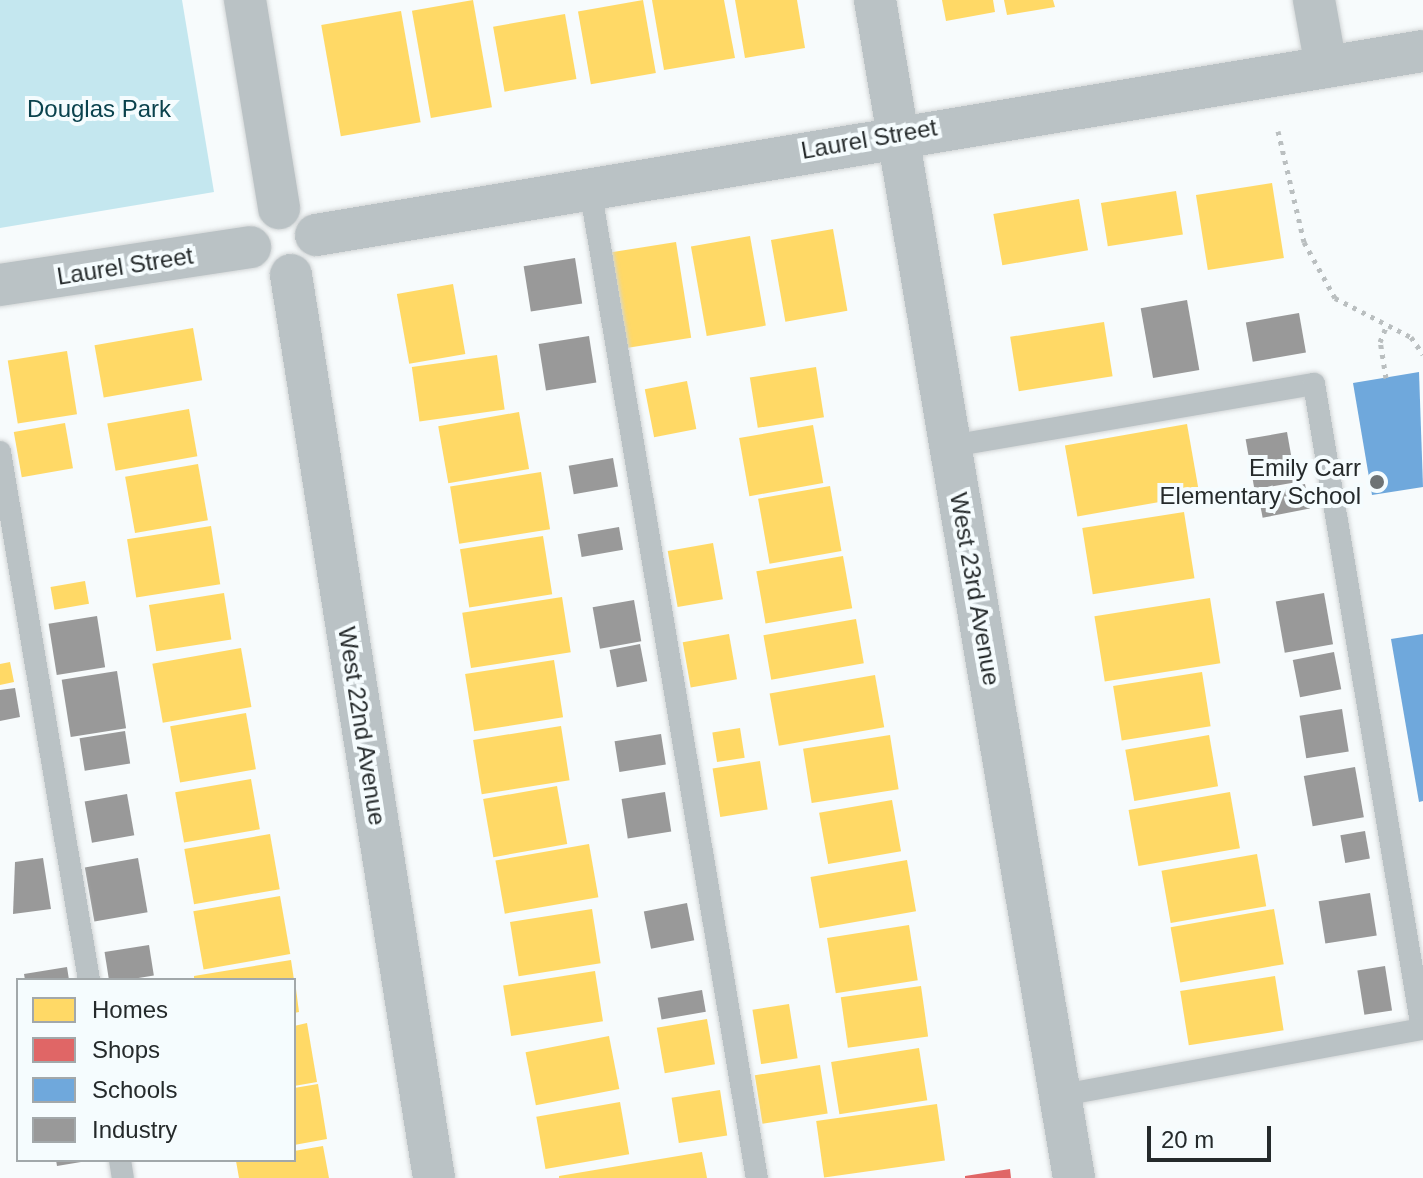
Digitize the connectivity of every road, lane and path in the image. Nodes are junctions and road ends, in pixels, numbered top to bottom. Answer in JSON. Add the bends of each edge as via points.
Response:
{"nodes":[{"id":1,"x":245,"y":0,"type":"edge"},
{"id":2,"x":875,"y":0,"type":"edge"},
{"id":3,"x":1314,"y":0,"type":"edge"},
{"id":4,"x":1423,"y":51,"type":"edge"},
{"id":5,"x":1326,"y":67,"type":"junction"},
{"id":6,"x":1278,"y":131,"type":"dead end"},
{"id":7,"x":898,"y":134,"type":"junction"},
{"id":8,"x":590,"y":188,"type":"junction"},
{"id":9,"x":279,"y":208,"type":"junction"},
{"id":10,"x":316,"y":235,"type":"junction"},
{"id":11,"x":250,"y":247,"type":"junction"},
{"id":12,"x":291,"y":275,"type":"junction"},
{"id":13,"x":0,"y":285,"type":"edge"},
{"id":14,"x":1387,"y":325,"type":"junction"},
{"id":15,"x":1423,"y":354,"type":"edge"},
{"id":16,"x":1386,"y":378,"type":"dead end"},
{"id":17,"x":951,"y":446,"type":"junction"},
{"id":18,"x":0,"y":452,"type":"edge"},
{"id":19,"x":89,"y":978,"type":"edge"},
{"id":20,"x":1061,"y":1095,"type":"junction"},
{"id":21,"x":434,"y":1178,"type":"edge"},
{"id":22,"x":757,"y":1178,"type":"edge"},
{"id":23,"x":1074,"y":1178,"type":"edge"}],
"edges":[{"from":1,"to":9,"type":"street"},
{"from":2,"to":7,"type":"street","name":"West 23rd Avenue"},
{"from":3,"to":5,"type":"street"},
{"from":4,"to":5,"type":"street","name":"Laurel Street"},
{"from":5,"to":7,"type":"street","name":"Laurel Street"},
{"from":6,"to":14,"type":"path","via":[[1304,242],[1335,298]]},
{"from":7,"to":8,"type":"street","name":"Laurel Street"},
{"from":7,"to":17,"type":"street","name":"West 23rd Avenue"},
{"from":8,"to":10,"type":"street","name":"Laurel Street"},
{"from":8,"to":22,"type":"lane"},
{"from":9,"to":10,"type":"street","via":[[303,215]]},
{"from":9,"to":11,"type":"street","via":[[257,221]]},
{"from":10,"to":12,"type":"street","via":[[311,260]]},
{"from":11,"to":12,"type":"street","via":[[265,269]]},
{"from":11,"to":13,"type":"street","name":"Laurel Street"},
{"from":12,"to":21,"type":"street","name":"West 22nd Avenue"},
{"from":14,"to":15,"type":"path"},
{"from":14,"to":16,"type":"path","via":[[1380,342]]},
{"from":17,"to":20,"type":"street","name":"West 23rd Avenue"},
{"from":17,"to":20,"type":"lane","via":[[1314,384],[1317,399],[1422,1029]]},
{"from":18,"to":19,"type":"lane"},
{"from":20,"to":23,"type":"street","name":"West 23rd Avenue"}]}
